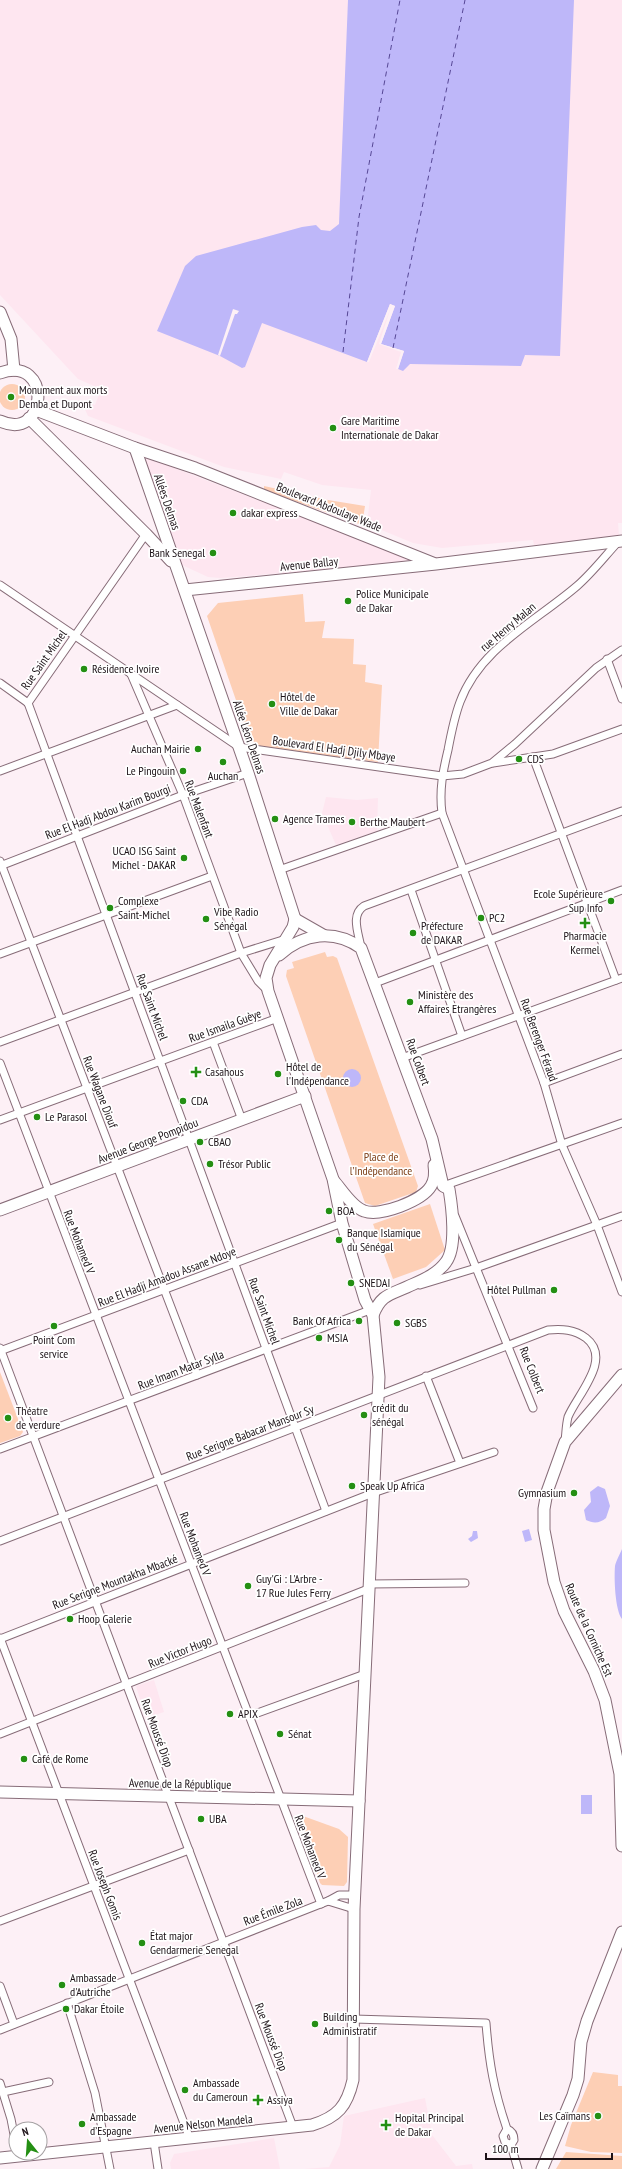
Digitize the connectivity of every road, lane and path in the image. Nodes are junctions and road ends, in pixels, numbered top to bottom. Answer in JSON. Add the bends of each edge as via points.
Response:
{"nodes":[{"id":1,"x":0,"y":312,"type":"edge"},
{"id":2,"x":14,"y":370,"type":"junction"},
{"id":3,"x":0,"y":373,"type":"edge"},
{"id":4,"x":33,"y":414,"type":"junction"},
{"id":5,"x":0,"y":421,"type":"edge"},
{"id":6,"x":135,"y":448,"type":"junction"},
{"id":7,"x":146,"y":534,"type":"junction"},
{"id":8,"x":620,"y":541,"type":"edge"},
{"id":9,"x":436,"y":564,"type":"junction"},
{"id":10,"x":174,"y":565,"type":"junction"},
{"id":11,"x":0,"y":585,"type":"edge"},
{"id":12,"x":185,"y":590,"type":"junction"},
{"id":13,"x":74,"y":636,"type":"junction"},
{"id":14,"x":622,"y":650,"type":"edge"},
{"id":15,"x":607,"y":659,"type":"junction"},
{"id":16,"x":131,"y":674,"type":"junction"},
{"id":17,"x":0,"y":683,"type":"edge"},
{"id":18,"x":622,"y":699,"type":"edge"},
{"id":19,"x":28,"y":703,"type":"junction"},
{"id":20,"x":177,"y":705,"type":"junction"},
{"id":21,"x":149,"y":716,"type":"junction"},
{"id":22,"x":622,"y":729,"type":"edge"},
{"id":23,"x":239,"y":747,"type":"junction"},
{"id":24,"x":46,"y":754,"type":"junction"},
{"id":25,"x":533,"y":757,"type":"junction"},
{"id":26,"x":492,"y":763,"type":"junction"},
{"id":27,"x":0,"y":772,"type":"edge"},
{"id":28,"x":248,"y":773,"type":"junction"},
{"id":29,"x":442,"y":776,"type":"junction"},
{"id":30,"x":183,"y":795,"type":"junction"},
{"id":31,"x":440,"y":795,"type":"joint"},
{"id":32,"x":622,"y":811,"type":"edge"},
{"id":33,"x":442,"y":813,"type":"junction"},
{"id":34,"x":562,"y":834,"type":"junction"},
{"id":35,"x":77,"y":836,"type":"junction"},
{"id":36,"x":0,"y":864,"type":"edge"},
{"id":37,"x":279,"y":870,"type":"junction"},
{"id":38,"x":464,"y":870,"type":"junction"},
{"id":39,"x":212,"y":876,"type":"junction"},
{"id":40,"x":411,"y":890,"type":"junction"},
{"id":41,"x":622,"y":890,"type":"edge"},
{"id":42,"x":588,"y":903,"type":"junction"},
{"id":43,"x":106,"y":915,"type":"junction"},
{"id":44,"x":295,"y":919,"type":"junction"},
{"id":45,"x":323,"y":935,"type":"junction"},
{"id":46,"x":286,"y":939,"type":"junction"},
{"id":47,"x":490,"y":940,"type":"junction"},
{"id":48,"x":31,"y":943,"type":"junction"},
{"id":49,"x":361,"y":948,"type":"junction"},
{"id":50,"x":0,"y":954,"type":"edge"},
{"id":51,"x":241,"y":954,"type":"junction"},
{"id":52,"x":275,"y":958,"type":"junction"},
{"id":53,"x":435,"y":960,"type":"junction"},
{"id":54,"x":619,"y":979,"type":"edge"},
{"id":55,"x":375,"y":983,"type":"junction"},
{"id":56,"x":268,"y":990,"type":"junction"},
{"id":57,"x":135,"y":993,"type":"junction"},
{"id":58,"x":518,"y":1015,"type":"junction"},
{"id":59,"x":278,"y":1018,"type":"junction"},
{"id":60,"x":61,"y":1020,"type":"junction"},
{"id":61,"x":462,"y":1036,"type":"junction"},
{"id":62,"x":0,"y":1042,"type":"edge"},
{"id":63,"x":213,"y":1042,"type":"junction"},
{"id":64,"x":622,"y":1054,"type":"edge"},
{"id":65,"x":402,"y":1058,"type":"junction"},
{"id":66,"x":160,"y":1061,"type":"junction"},
{"id":67,"x":0,"y":1063,"type":"edge"},
{"id":68,"x":544,"y":1083,"type":"junction"},
{"id":69,"x":87,"y":1088,"type":"junction"},
{"id":70,"x":305,"y":1096,"type":"junction"},
{"id":71,"x":19,"y":1113,"type":"junction"},
{"id":72,"x":0,"y":1120,"type":"edge"},
{"id":73,"x":242,"y":1120,"type":"junction"},
{"id":74,"x":622,"y":1123,"type":"edge"},
{"id":75,"x":189,"y":1139,"type":"junction"},
{"id":76,"x":432,"y":1139,"type":"junction"},
{"id":77,"x":562,"y":1145,"type":"junction"},
{"id":78,"x":117,"y":1166,"type":"junction"},
{"id":79,"x":333,"y":1179,"type":"junction"},
{"id":80,"x":443,"y":1186,"type":"junction"},
{"id":81,"x":49,"y":1192,"type":"junction"},
{"id":82,"x":452,"y":1209,"type":"junction"},
{"id":83,"x":0,"y":1210,"type":"edge"},
{"id":84,"x":622,"y":1216,"type":"edge"},
{"id":85,"x":342,"y":1223,"type":"junction"},
{"id":86,"x":597,"y":1224,"type":"junction"},
{"id":87,"x":235,"y":1263,"type":"junction"},
{"id":88,"x":476,"y":1268,"type":"junction"},
{"id":89,"x":408,"y":1287,"type":"junction"},
{"id":90,"x":164,"y":1290,"type":"junction"},
{"id":91,"x":622,"y":1292,"type":"edge"},
{"id":92,"x":372,"y":1313,"type":"junction"},
{"id":93,"x":96,"y":1315,"type":"junction"},
{"id":94,"x":507,"y":1344,"type":"junction"},
{"id":95,"x":267,"y":1349,"type":"junction"},
{"id":96,"x":0,"y":1350,"type":"edge"},
{"id":97,"x":622,"y":1375,"type":"edge"},
{"id":98,"x":197,"y":1376,"type":"junction"},
{"id":99,"x":426,"y":1376,"type":"junction"},
{"id":100,"x":378,"y":1394,"type":"junction"},
{"id":101,"x":128,"y":1401,"type":"junction"},
{"id":102,"x":533,"y":1408,"type":"dead end"},
{"id":103,"x":295,"y":1426,"type":"junction"},
{"id":104,"x":34,"y":1437,"type":"junction"},
{"id":105,"x":565,"y":1442,"type":"junction"},
{"id":106,"x":0,"y":1449,"type":"edge"},
{"id":107,"x":494,"y":1452,"type":"dead end"},
{"id":108,"x":460,"y":1463,"type":"junction"},
{"id":109,"x":158,"y":1480,"type":"junction"},
{"id":110,"x":373,"y":1493,"type":"junction"},
{"id":111,"x":326,"y":1511,"type":"junction"},
{"id":112,"x":64,"y":1517,"type":"junction"},
{"id":113,"x":0,"y":1541,"type":"edge"},
{"id":114,"x":191,"y":1564,"type":"junction"},
{"id":115,"x":465,"y":1583,"type":"dead end"},
{"id":116,"x":369,"y":1587,"type":"junction"},
{"id":117,"x":96,"y":1602,"type":"junction"},
{"id":118,"x":0,"y":1639,"type":"edge"},
{"id":119,"x":222,"y":1647,"type":"junction"},
{"id":120,"x":365,"y":1674,"type":"junction"},
{"id":121,"x":127,"y":1685,"type":"junction"},
{"id":122,"x":249,"y":1716,"type":"junction"},
{"id":123,"x":32,"y":1722,"type":"junction"},
{"id":124,"x":0,"y":1734,"type":"edge"},
{"id":125,"x":0,"y":1792,"type":"edge"},
{"id":126,"x":60,"y":1794,"type":"junction"},
{"id":127,"x":169,"y":1798,"type":"junction"},
{"id":128,"x":280,"y":1800,"type":"junction"},
{"id":129,"x":359,"y":1802,"type":"junction"},
{"id":130,"x":622,"y":1846,"type":"edge"},
{"id":131,"x":189,"y":1850,"type":"junction"},
{"id":132,"x":94,"y":1886,"type":"junction"},
{"id":133,"x":355,"y":1895,"type":"junction"},
{"id":134,"x":328,"y":1901,"type":"junction"},
{"id":135,"x":321,"y":1904,"type":"junction"},
{"id":136,"x":354,"y":1909,"type":"junction"},
{"id":137,"x":0,"y":1921,"type":"edge"},
{"id":138,"x":622,"y":1932,"type":"edge"},
{"id":139,"x":223,"y":1942,"type":"junction"},
{"id":140,"x":129,"y":1979,"type":"junction"},
{"id":141,"x":0,"y":1986,"type":"edge"},
{"id":142,"x":67,"y":2004,"type":"junction"},
{"id":143,"x":354,"y":2019,"type":"junction"},
{"id":144,"x":14,"y":2024,"type":"junction"},
{"id":145,"x":0,"y":2030,"type":"edge"},
{"id":146,"x":49,"y":2082,"type":"dead end"},
{"id":147,"x":0,"y":2083,"type":"edge"},
{"id":148,"x":3,"y":2092,"type":"junction"},
{"id":149,"x":12,"y":2121,"type":"edge"},
{"id":150,"x":293,"y":2127,"type":"junction"},
{"id":151,"x":190,"y":2138,"type":"junction"},
{"id":152,"x":154,"y":2142,"type":"junction"},
{"id":153,"x":107,"y":2148,"type":"junction"},
{"id":154,"x":48,"y":2150,"type":"edge"},
{"id":155,"x":110,"y":2169,"type":"edge"},
{"id":156,"x":158,"y":2169,"type":"edge"},
{"id":157,"x":518,"y":2169,"type":"edge"},
{"id":158,"x":542,"y":2169,"type":"edge"}],
"edges":[{"from":1,"to":2,"type":"street","via":[[11,339]]},
{"from":2,"to":3,"type":"street"},
{"from":2,"to":4,"type":"street","via":[[27,375],[36,384],[39,397]]},
{"from":4,"to":5,"type":"street","via":[[16,424]]},
{"from":4,"to":6,"type":"street","name":"Boulevard Abdoulaye Wade"},
{"from":4,"to":7,"type":"street"},
{"from":6,"to":9,"type":"street","name":"Boulevard Abdoulaye Wade","via":[[195,468]]},
{"from":6,"to":10,"type":"street","name":"Allées Delmas"},
{"from":7,"to":10,"type":"street"},
{"from":7,"to":13,"type":"street","name":"Rue Saint Michel"},
{"from":8,"to":9,"type":"street","name":"Boulevard Abdoulaye Wade"},
{"from":8,"to":29,"type":"street","name":"rue Henry Malan","via":[[578,585],[504,642],[479,669],[460,701]]},
{"from":9,"to":12,"type":"street","name":"Avenue Ballay"},
{"from":10,"to":12,"type":"street","name":"Allée Léon Delmas"},
{"from":11,"to":13,"type":"street","name":"Boulevard El Hadj Djily Mbaye"},
{"from":12,"to":23,"type":"street","name":"Allée Léon Delmas"},
{"from":13,"to":16,"type":"street","name":"Boulevard El Hadj Djily Mbaye"},
{"from":13,"to":19,"type":"street","name":"Rue Saint Michel"},
{"from":14,"to":15,"type":"street","name":"Boulevard El Hadj Djily Mbaye"},
{"from":15,"to":18,"type":"street"},
{"from":15,"to":26,"type":"street","name":"Boulevard El Hadj Djily Mbaye"},
{"from":16,"to":20,"type":"street","name":"Boulevard El Hadj Djily Mbaye"},
{"from":16,"to":21,"type":"street","name":"Rue Malenfant"},
{"from":17,"to":19,"type":"street"},
{"from":19,"to":24,"type":"street","name":"Rue Saint Michel"},
{"from":20,"to":21,"type":"street"},
{"from":20,"to":23,"type":"street","name":"Boulevard El Hadj Djily Mbaye"},
{"from":21,"to":24,"type":"street"},
{"from":21,"to":30,"type":"street","name":"Rue Malenfant"},
{"from":22,"to":25,"type":"street","via":[[553,754]]},
{"from":23,"to":28,"type":"street","name":"Allée Léon Delmas"},
{"from":23,"to":29,"type":"street","name":"Boulevard El Hadj Djily Mbaye"},
{"from":24,"to":27,"type":"street"},
{"from":24,"to":35,"type":"street","name":"Rue Saint Michel"},
{"from":25,"to":26,"type":"street"},
{"from":25,"to":34,"type":"street"},
{"from":26,"to":29,"type":"street","name":"Boulevard El Hadj Djily Mbaye","via":[[464,774]]},
{"from":28,"to":30,"type":"street","name":"Rue El Hadj Abdou Karim Bourgi"},
{"from":28,"to":37,"type":"street","name":"Allée Léon Delmas"},
{"from":29,"to":31,"type":"street","name":"rue Henry Malan"},
{"from":30,"to":35,"type":"street","name":"Rue El Hadj Abdou Karim Bourgi"},
{"from":30,"to":39,"type":"street","name":"Rue Malenfant"},
{"from":31,"to":33,"type":"street","name":"Rue Berenger Féraud"},
{"from":32,"to":34,"type":"street"},
{"from":33,"to":37,"type":"street"},
{"from":33,"to":38,"type":"street","name":"Rue Berenger Féraud"},
{"from":34,"to":38,"type":"street"},
{"from":34,"to":42,"type":"street"},
{"from":35,"to":36,"type":"street","name":"Rue El Hadj Abdou Karim Bourgi"},
{"from":35,"to":43,"type":"street","name":"Rue Saint Michel"},
{"from":36,"to":48,"type":"street","name":"Rue Wagane Diouf"},
{"from":37,"to":44,"type":"street","name":"Allée Léon Delmas"},
{"from":38,"to":40,"type":"street"},
{"from":38,"to":47,"type":"street","name":"Rue Berenger Féraud"},
{"from":39,"to":43,"type":"street"},
{"from":39,"to":51,"type":"street","name":"Rue Malenfant"},
{"from":40,"to":49,"type":"street","via":[[364,906],[358,912],[356,918]]},
{"from":40,"to":53,"type":"street"},
{"from":41,"to":42,"type":"street"},
{"from":42,"to":47,"type":"street"},
{"from":42,"to":54,"type":"street"},
{"from":43,"to":48,"type":"street"},
{"from":43,"to":57,"type":"street","name":"Rue Saint Michel"},
{"from":44,"to":45,"type":"street"},
{"from":44,"to":46,"type":"street","via":[[294,927]]},
{"from":45,"to":49,"type":"street","via":[[341,937]]},
{"from":45,"to":52,"type":"street","via":[[292,946]]},
{"from":46,"to":51,"type":"street"},
{"from":46,"to":52,"type":"street"},
{"from":47,"to":53,"type":"street"},
{"from":47,"to":58,"type":"street","name":"Rue Berenger Féraud"},
{"from":48,"to":50,"type":"street"},
{"from":48,"to":60,"type":"street","name":"Rue Wagane Diouf"},
{"from":49,"to":55,"type":"street","name":"Rue Colbert"},
{"from":51,"to":56,"type":"street","name":"Rue Malenfant","via":[[258,981]]},
{"from":51,"to":57,"type":"street"},
{"from":52,"to":56,"type":"street","via":[[267,973]]},
{"from":53,"to":55,"type":"street"},
{"from":53,"to":61,"type":"street"},
{"from":54,"to":58,"type":"street"},
{"from":55,"to":65,"type":"street","name":"Rue Colbert"},
{"from":56,"to":59,"type":"street"},
{"from":57,"to":60,"type":"street"},
{"from":57,"to":66,"type":"street","name":"Rue Saint Michel"},
{"from":58,"to":61,"type":"street"},
{"from":58,"to":68,"type":"street","name":"Rue Berenger Féraud"},
{"from":59,"to":63,"type":"street","name":"Rue Ismaila Guèye"},
{"from":59,"to":70,"type":"street"},
{"from":60,"to":62,"type":"street"},
{"from":60,"to":69,"type":"street","name":"Rue Wagane Diouf"},
{"from":61,"to":65,"type":"street"},
{"from":63,"to":66,"type":"street","name":"Rue Ismaila Guèye"},
{"from":63,"to":73,"type":"street"},
{"from":64,"to":68,"type":"street"},
{"from":65,"to":76,"type":"street","name":"Rue Colbert"},
{"from":66,"to":69,"type":"street","name":"Rue Ismaila Guèye"},
{"from":66,"to":75,"type":"street","name":"Rue Saint Michel"},
{"from":67,"to":71,"type":"street","name":"Rue Mohamed V"},
{"from":68,"to":77,"type":"street","name":"Rue Berenger Féraud"},
{"from":69,"to":71,"type":"street","name":"Rue Ismaila Guèye"},
{"from":69,"to":78,"type":"street","name":"Rue Wagane Diouf"},
{"from":70,"to":73,"type":"street","name":"Avenue George Pompidou"},
{"from":70,"to":79,"type":"street"},
{"from":71,"to":72,"type":"street","name":"Rue Ismaila Guèye"},
{"from":71,"to":81,"type":"street","name":"Rue Mohamed V"},
{"from":73,"to":75,"type":"street","name":"Avenue George Pompidou"},
{"from":74,"to":77,"type":"street"},
{"from":75,"to":78,"type":"street","name":"Avenue George Pompidou"},
{"from":75,"to":87,"type":"street","name":"Rue Saint Michel"},
{"from":76,"to":79,"type":"street","via":[[434,1178],[425,1193],[413,1201],[384,1211],[364,1211],[356,1206]]},
{"from":76,"to":80,"type":"street","name":"Rue Colbert"},
{"from":77,"to":80,"type":"street"},
{"from":77,"to":86,"type":"street","name":"Rue Berenger Féraud"},
{"from":78,"to":81,"type":"street","name":"Avenue George Pompidou"},
{"from":78,"to":90,"type":"street","name":"Rue Wagane Diouf"},
{"from":79,"to":85,"type":"street"},
{"from":80,"to":82,"type":"street","name":"Rue Colbert","via":[[449,1189]]},
{"from":81,"to":83,"type":"street","name":"Avenue George Pompidou"},
{"from":81,"to":93,"type":"street","name":"Rue Mohamed V"},
{"from":82,"to":88,"type":"street","name":"Rue Colbert"},
{"from":82,"to":89,"type":"street","via":[[451,1247],[446,1262],[432,1275]]},
{"from":84,"to":86,"type":"street"},
{"from":85,"to":87,"type":"street","name":"Rue El Hadji Amadou Assane Ndoye"},
{"from":85,"to":92,"type":"street","via":[[365,1300]]},
{"from":86,"to":88,"type":"street"},
{"from":86,"to":91,"type":"street","name":"Rue Berenger Féraud"},
{"from":87,"to":90,"type":"street","name":"Rue El Hadji Amadou Assane Ndoye"},
{"from":87,"to":95,"type":"street","name":"Rue Saint Michel"},
{"from":88,"to":89,"type":"street"},
{"from":88,"to":94,"type":"street","name":"Rue Colbert"},
{"from":89,"to":92,"type":"street","via":[[387,1295]]},
{"from":90,"to":93,"type":"street","name":"Rue El Hadji Amadou Assane Ndoye"},
{"from":90,"to":98,"type":"street","name":"Rue Wagane Diouf"},
{"from":92,"to":95,"type":"street","name":"Rue Imam Matar Sylla"},
{"from":92,"to":100,"type":"street","via":[[379,1377]]},
{"from":93,"to":96,"type":"street","name":"Rue El Hadji Amadou Assane Ndoye"},
{"from":93,"to":101,"type":"street","name":"Rue Mohamed V"},
{"from":94,"to":99,"type":"street","name":"Rue Serigne Babacar Mansour Sy"},
{"from":94,"to":102,"type":"street","name":"Rue Colbert"},
{"from":94,"to":105,"type":"street","name":"Rue Serigne Babacar Mansour Sy","via":[[548,1330],[561,1329],[581,1334],[593,1347],[596,1355],[593,1372],[569,1415]]},
{"from":95,"to":98,"type":"street","name":"Rue Imam Matar Sylla"},
{"from":95,"to":103,"type":"street","name":"Rue Saint Michel"},
{"from":96,"to":104,"type":"street","name":"Rue Moussé Diop"},
{"from":97,"to":105,"type":"street","name":"Route de la Corniche Est"},
{"from":98,"to":101,"type":"street","name":"Rue Imam Matar Sylla"},
{"from":99,"to":100,"type":"street","name":"Rue Serigne Babacar Mansour Sy"},
{"from":99,"to":108,"type":"street"},
{"from":100,"to":103,"type":"street","name":"Rue Serigne Babacar Mansour Sy"},
{"from":100,"to":110,"type":"street"},
{"from":101,"to":104,"type":"street","name":"Rue Imam Matar Sylla"},
{"from":101,"to":109,"type":"street","name":"Rue Mohamed V"},
{"from":103,"to":109,"type":"street","name":"Rue Serigne Babacar Mansour Sy"},
{"from":103,"to":111,"type":"street","name":"Rue Saint Michel"},
{"from":104,"to":106,"type":"street","name":"Rue Imam Matar Sylla"},
{"from":104,"to":112,"type":"street","name":"Rue Moussé Diop"},
{"from":105,"to":130,"type":"street","name":"Route de la Corniche Est","via":[[544,1509],[546,1550],[564,1611],[594,1671],[605,1700],[620,1774]]},
{"from":107,"to":108,"type":"street","name":"Rue Serigne Mountakha Mbacké"},
{"from":108,"to":110,"type":"street","name":"Rue Serigne Mountakha Mbacké"},
{"from":109,"to":112,"type":"street","name":"Rue Serigne Babacar Mansour Sy"},
{"from":109,"to":114,"type":"street","name":"Rue Mohamed V"},
{"from":110,"to":111,"type":"street","name":"Rue Serigne Mountakha Mbacké"},
{"from":110,"to":116,"type":"street"},
{"from":111,"to":114,"type":"street","name":"Rue Serigne Mountakha Mbacké"},
{"from":112,"to":113,"type":"street","name":"Rue Serigne Babacar Mansour Sy"},
{"from":112,"to":117,"type":"street","name":"Rue Moussé Diop"},
{"from":114,"to":117,"type":"street","name":"Rue Serigne Mountakha Mbacké"},
{"from":114,"to":119,"type":"street","name":"Rue Mohamed V"},
{"from":115,"to":116,"type":"street"},
{"from":116,"to":119,"type":"street","name":"Rue Victor Hugo"},
{"from":116,"to":120,"type":"street"},
{"from":117,"to":118,"type":"street","name":"Rue Serigne Mountakha Mbacké"},
{"from":117,"to":121,"type":"street","name":"Rue Moussé Diop"},
{"from":118,"to":123,"type":"street","name":"Rue Joseph Gomis"},
{"from":119,"to":121,"type":"street","name":"Rue Victor Hugo"},
{"from":119,"to":122,"type":"street","name":"Rue Mohamed V"},
{"from":120,"to":122,"type":"street"},
{"from":120,"to":129,"type":"street"},
{"from":121,"to":123,"type":"street","name":"Rue Victor Hugo"},
{"from":121,"to":127,"type":"street","name":"Rue Moussé Diop"},
{"from":122,"to":128,"type":"street","name":"Rue Mohamed V"},
{"from":123,"to":124,"type":"street","name":"Rue Victor Hugo"},
{"from":123,"to":126,"type":"street","name":"Rue Joseph Gomis"},
{"from":125,"to":126,"type":"street","name":"Avenue de la République"},
{"from":126,"to":127,"type":"street","name":"Avenue de la République"},
{"from":126,"to":132,"type":"street","name":"Rue Joseph Gomis"},
{"from":127,"to":128,"type":"street","name":"Avenue de la République"},
{"from":127,"to":131,"type":"street","name":"Rue Moussé Diop"},
{"from":128,"to":129,"type":"street","name":"Avenue de la République"},
{"from":128,"to":135,"type":"street","name":"Rue Mohamed V"},
{"from":129,"to":133,"type":"street"},
{"from":131,"to":132,"type":"street"},
{"from":131,"to":139,"type":"street","name":"Rue Moussé Diop"},
{"from":132,"to":137,"type":"street"},
{"from":132,"to":140,"type":"street","name":"Rue Joseph Gomis"},
{"from":133,"to":134,"type":"street","name":"Rue Émile Zola","via":[[339,1896]]},
{"from":133,"to":136,"type":"street"},
{"from":134,"to":135,"type":"street","name":"Rue Émile Zola"},
{"from":134,"to":136,"type":"street"},
{"from":135,"to":139,"type":"street","name":"Rue Émile Zola"},
{"from":136,"to":143,"type":"street"},
{"from":138,"to":158,"type":"street","via":[[587,2021],[573,2095]]},
{"from":139,"to":140,"type":"street","name":"Rue Émile Zola"},
{"from":139,"to":150,"type":"street","name":"Rue Moussé Diop"},
{"from":140,"to":142,"type":"street","name":"Rue Émile Zola"},
{"from":140,"to":151,"type":"street","name":"Rue Joseph Gomis"},
{"from":141,"to":144,"type":"street"},
{"from":142,"to":144,"type":"street","name":"Rue Émile Zola"},
{"from":142,"to":153,"type":"street","via":[[95,2093]]},
{"from":143,"to":150,"type":"street","name":"Avenue Nelson Mandela","via":[[353,2080],[349,2096],[338,2112],[327,2121]]},
{"from":143,"to":157,"type":"street","via":[[486,2023],[494,2091],[506,2129],[514,2135],[511,2145]]},
{"from":144,"to":145,"type":"street","name":"Rue Émile Zola"},
{"from":146,"to":148,"type":"street"},
{"from":147,"to":148,"type":"street"},
{"from":148,"to":149,"type":"street"},
{"from":150,"to":151,"type":"street","name":"Avenue Nelson Mandela"},
{"from":151,"to":152,"type":"street","name":"Avenue Nelson Mandela"},
{"from":152,"to":153,"type":"street","name":"Avenue Nelson Mandela"},
{"from":152,"to":156,"type":"street"},
{"from":153,"to":154,"type":"street","name":"Avenue Nelson Mandela"},
{"from":153,"to":155,"type":"street"}]}
